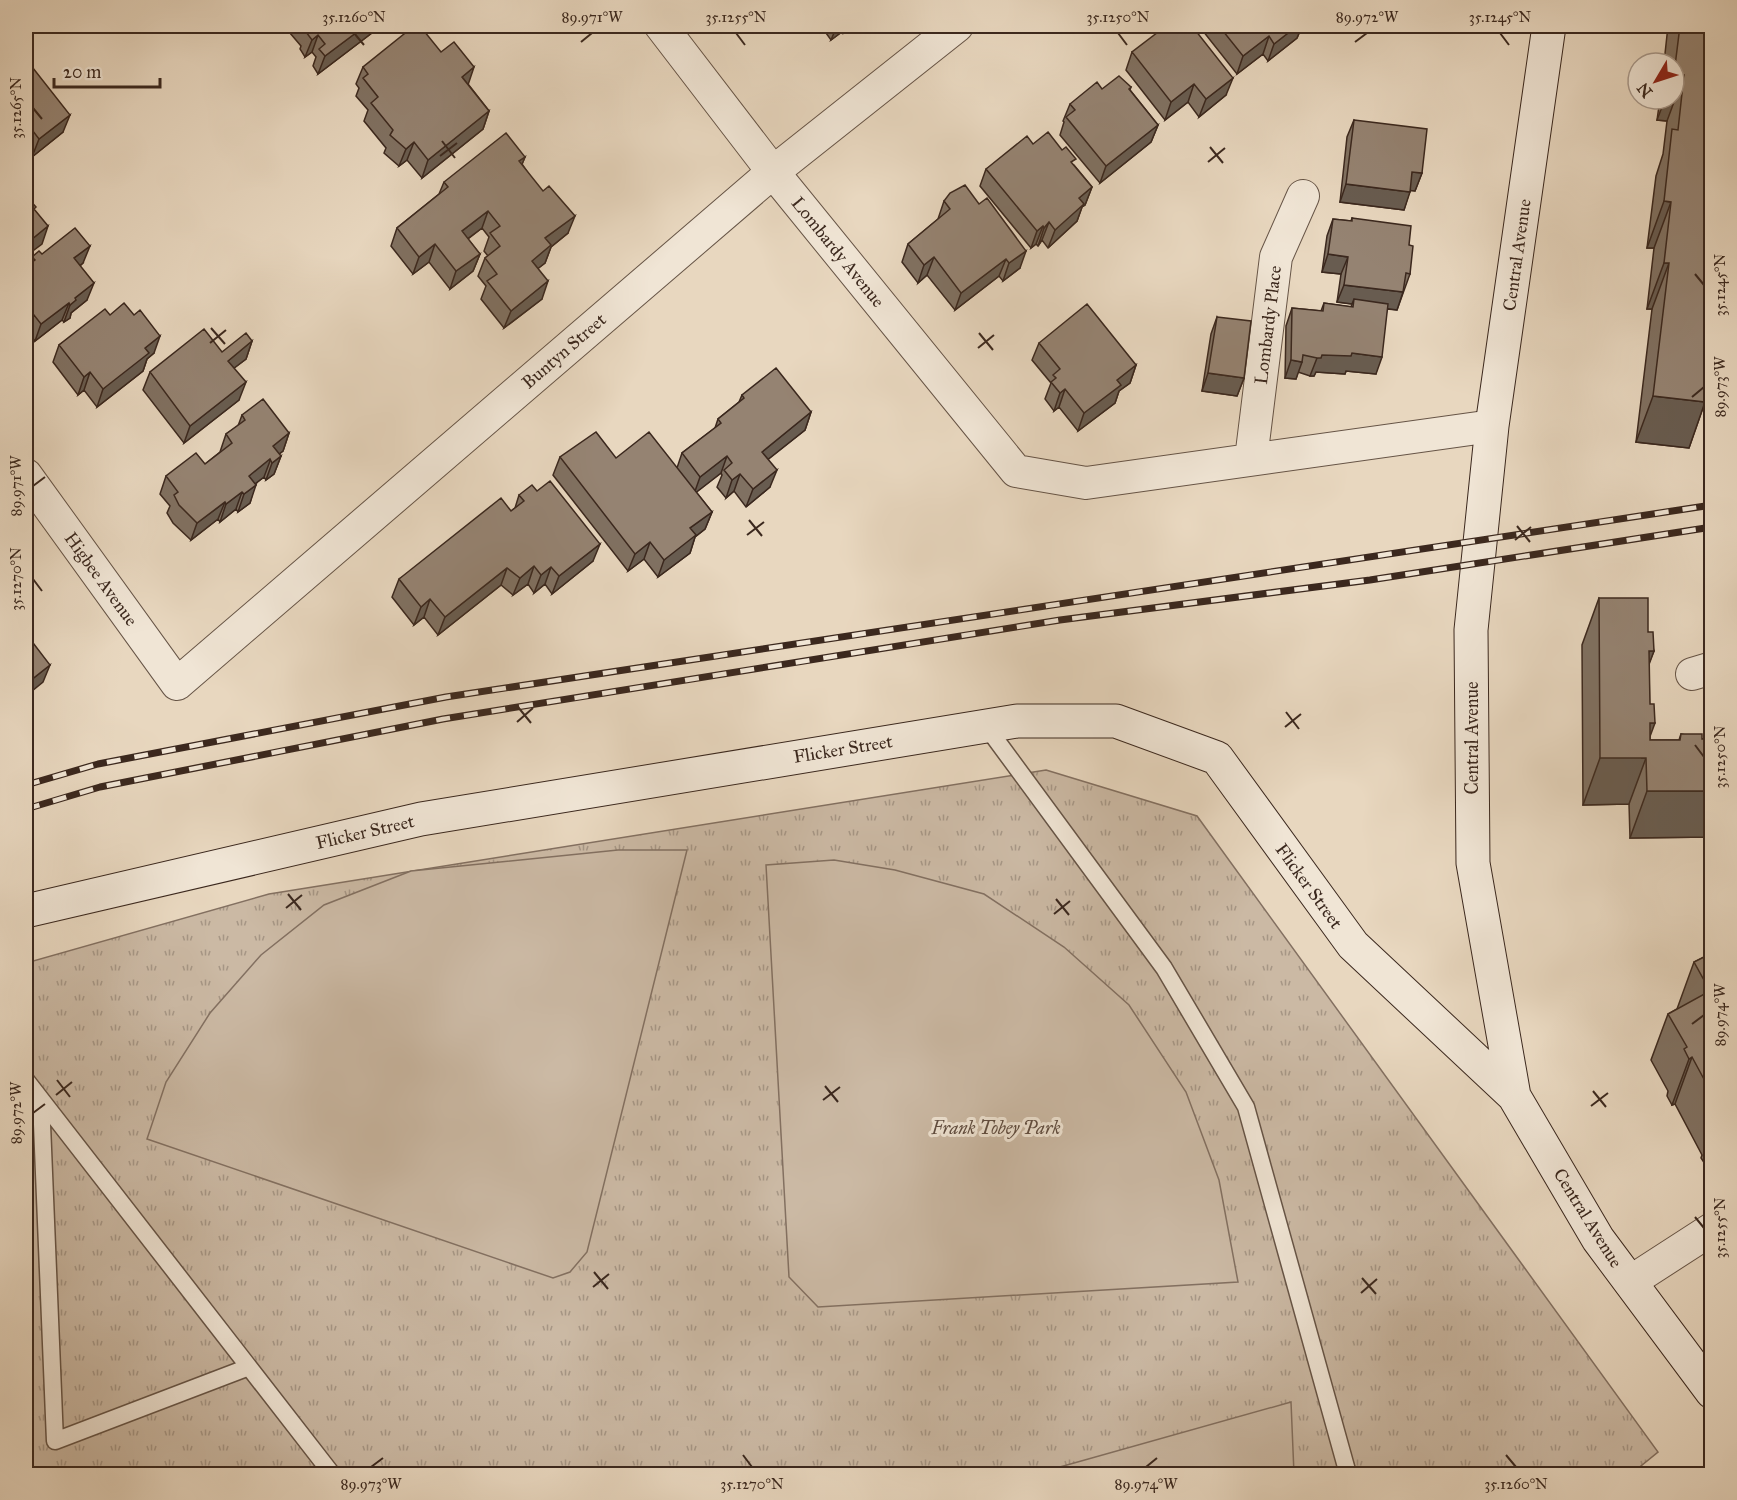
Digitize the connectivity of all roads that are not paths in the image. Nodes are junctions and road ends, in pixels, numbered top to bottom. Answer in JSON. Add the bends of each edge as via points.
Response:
{"nodes":[{"id":1,"x":661,"y":26,"type":"edge"},
{"id":2,"x":957,"y":26,"type":"edge"},
{"id":3,"x":1549,"y":26,"type":"edge"},
{"id":4,"x":773,"y":172,"type":"junction"},
{"id":5,"x":1303,"y":196,"type":"dead end"},
{"id":6,"x":1492,"y":426,"type":"junction"},
{"id":7,"x":1251,"y":459,"type":"junction"},
{"id":8,"x":26,"y":475,"type":"edge"},
{"id":9,"x":177,"y":684,"type":"joint"},
{"id":10,"x":986,"y":726,"type":"junction"},
{"id":11,"x":26,"y":910,"type":"edge"},
{"id":12,"x":26,"y":1080,"type":"edge"},
{"id":13,"x":1514,"y":1096,"type":"junction"},
{"id":14,"x":41,"y":1100,"type":"junction"},
{"id":15,"x":1712,"y":1229,"type":"edge"},
{"id":16,"x":1630,"y":1282,"type":"junction"},
{"id":17,"x":249,"y":1367,"type":"junction"},
{"id":18,"x":1709,"y":1384,"type":"edge"},
{"id":19,"x":332,"y":1474,"type":"edge"},
{"id":20,"x":1348,"y":1474,"type":"edge"}],
"edges":[{"from":1,"to":4,"type":"street","name":"Lombardy Avenue"},
{"from":2,"to":4,"type":"street","name":"Buntyn Street"},
{"from":3,"to":6,"type":"street","name":"Central Avenue"},
{"from":4,"to":7,"type":"street","name":"Lombardy Avenue","via":[[1016,471],[1086,483]]},
{"from":4,"to":9,"type":"street","name":"Buntyn Street"},
{"from":5,"to":7,"type":"street","name":"Lombardy Place","via":[[1276,257]]},
{"from":6,"to":7,"type":"street"},
{"from":6,"to":13,"type":"street","name":"Central Avenue","via":[[1471,630],[1473,863]]},
{"from":8,"to":9,"type":"street","name":"Higbee Avenue"},
{"from":10,"to":11,"type":"street","name":"Flicker Street","via":[[421,819]]},
{"from":10,"to":13,"type":"street","name":"Flicker Street","via":[[1017,721],[1116,722],[1216,758],[1353,945]]},
{"from":10,"to":20,"type":"lane","via":[[1164,968],[1246,1107]]},
{"from":12,"to":14,"type":"lane"},
{"from":13,"to":16,"type":"street","name":"Central Avenue","via":[[1598,1239]]},
{"from":14,"to":17,"type":"lane"},
{"from":14,"to":17,"type":"lane","via":[[55,1441]]},
{"from":15,"to":16,"type":"street"},
{"from":16,"to":18,"type":"street","name":"Central Avenue"},
{"from":17,"to":19,"type":"lane"}]}
